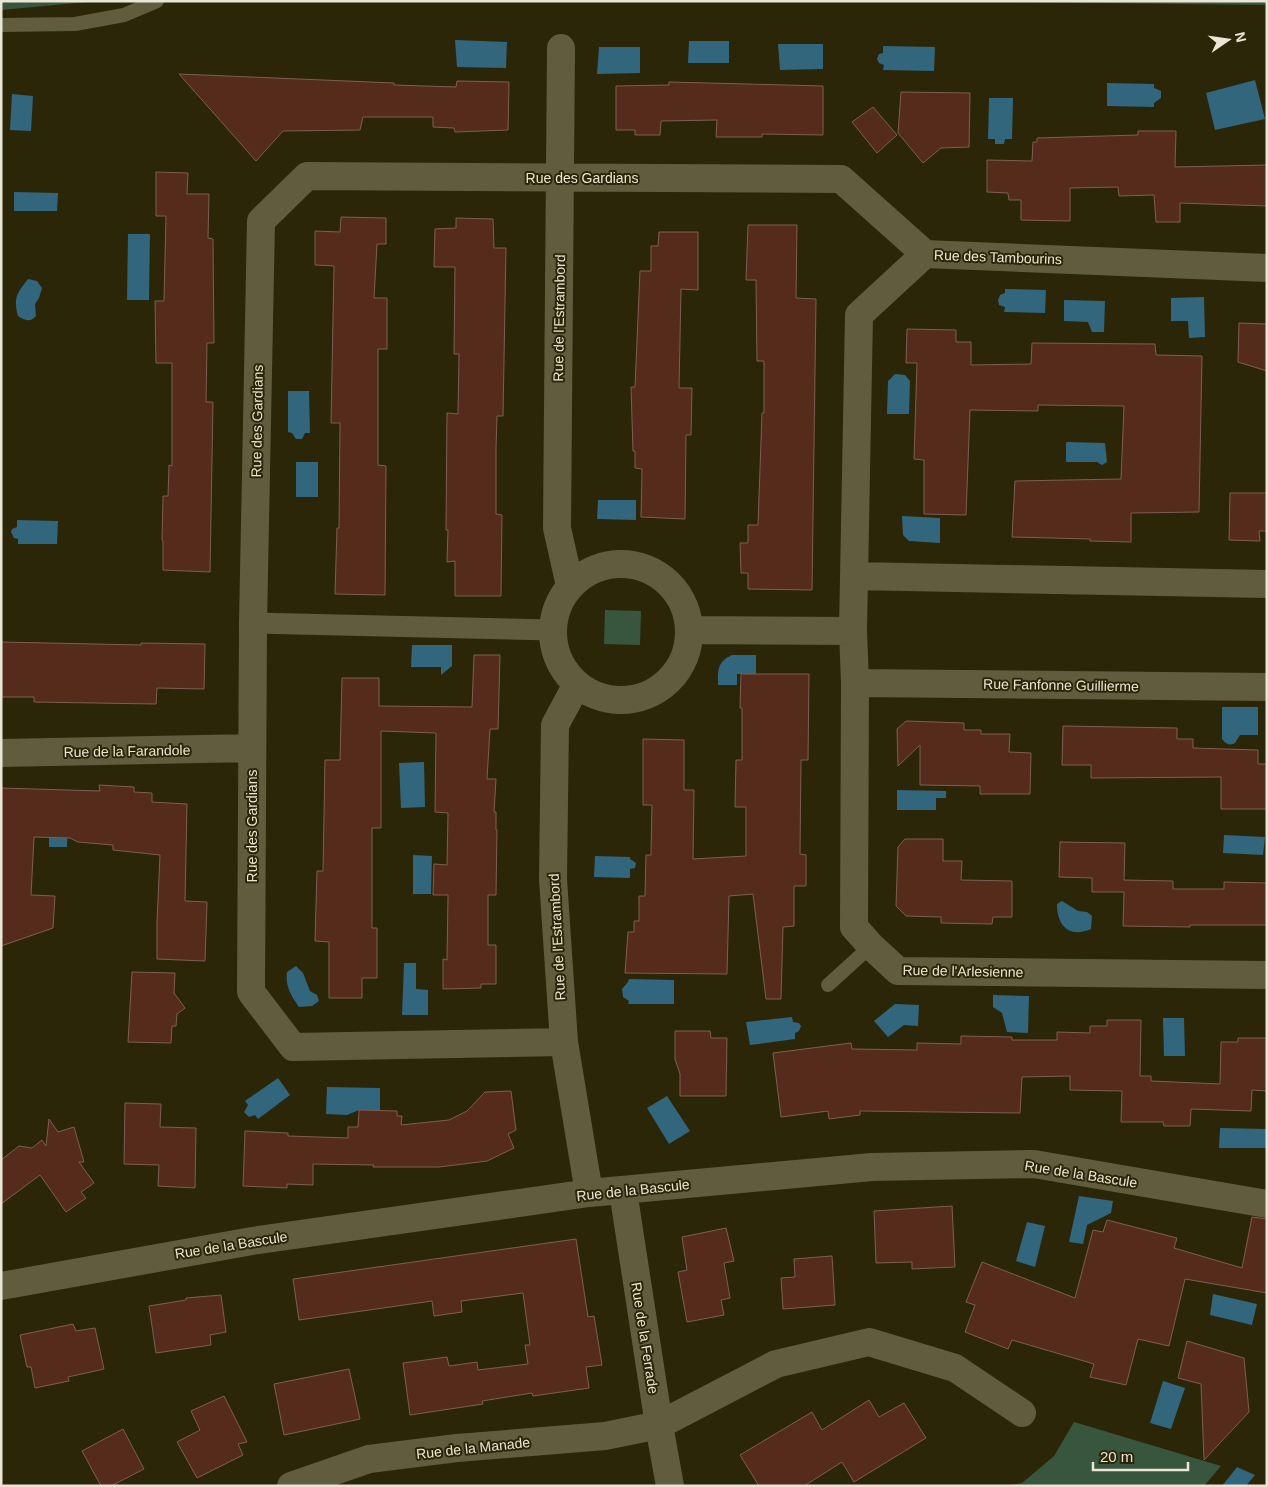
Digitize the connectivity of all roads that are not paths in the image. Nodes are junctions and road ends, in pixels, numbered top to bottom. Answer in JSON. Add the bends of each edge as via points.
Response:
{"nodes":[{"id":1,"x":157,"y":1,"type":"edge"},
{"id":2,"x":1,"y":25,"type":"edge"},
{"id":3,"x":561,"y":48,"type":"dead end"},
{"id":4,"x":561,"y":178,"type":"junction"},
{"id":5,"x":925,"y":254,"type":"junction"},
{"id":6,"x":1267,"y":268,"type":"edge"},
{"id":7,"x":855,"y":576,"type":"junction"},
{"id":8,"x":1267,"y":584,"type":"edge"},
{"id":9,"x":570,"y":586,"type":"junction"},
{"id":10,"x":253,"y":623,"type":"junction"},
{"id":11,"x":553,"y":630,"type":"junction"},
{"id":12,"x":690,"y":630,"type":"junction"},
{"id":13,"x":853,"y":631,"type":"junction"},
{"id":14,"x":855,"y":683,"type":"junction"},
{"id":15,"x":577,"y":684,"type":"junction"},
{"id":16,"x":1267,"y":687,"type":"edge"},
{"id":17,"x":252,"y":748,"type":"junction"},
{"id":18,"x":1,"y":753,"type":"edge"},
{"id":19,"x":871,"y":946,"type":"junction"},
{"id":20,"x":1267,"y":975,"type":"edge"},
{"id":21,"x":828,"y":986,"type":"dead end"},
{"id":22,"x":564,"y":1042,"type":"junction"},
{"id":23,"x":623,"y":1190,"type":"junction"},
{"id":24,"x":589,"y":1193,"type":"junction"},
{"id":25,"x":1267,"y":1204,"type":"edge"},
{"id":26,"x":1,"y":1286,"type":"edge"},
{"id":27,"x":1022,"y":1413,"type":"dead end"},
{"id":28,"x":659,"y":1425,"type":"junction"},
{"id":29,"x":291,"y":1486,"type":"edge"},
{"id":30,"x":670,"y":1486,"type":"edge"}],
"edges":[{"from":1,"to":2,"type":"lane","via":[[124,15],[75,24]]},
{"from":3,"to":4,"type":"street","name":"Rue de l'Estrambord"},
{"from":4,"to":5,"type":"street","name":"Rue des Gardians","via":[[841,179]]},
{"from":4,"to":9,"type":"street","name":"Rue de l'Estrambord","via":[[557,528]]},
{"from":4,"to":10,"type":"street","name":"Rue des Gardians","via":[[307,176],[261,221]]},
{"from":5,"to":6,"type":"street","name":"Rue des Tambourins"},
{"from":5,"to":7,"type":"street","name":"Rue des Tambourins","via":[[859,315]]},
{"from":7,"to":8,"type":"street"},
{"from":7,"to":13,"type":"street","name":"Rue des Tambourins"},
{"from":9,"to":11,"type":"street","via":[[558,607]]},
{"from":9,"to":12,"type":"street","via":[[588,571],[610,564],[634,564],[656,572],[674,587],[686,608]]},
{"from":10,"to":11,"type":"street"},
{"from":10,"to":17,"type":"street","name":"Rue des Gardians"},
{"from":11,"to":15,"type":"street","via":[[555,650],[563,668]]},
{"from":12,"to":13,"type":"street"},
{"from":12,"to":15,"type":"street","via":[[687,653],[677,673],[661,689],[640,698],[618,700],[596,696]]},
{"from":13,"to":14,"type":"street","name":"Rue de l'Arlesienne"},
{"from":14,"to":16,"type":"street","name":"Rue Fanfonne Guillierme"},
{"from":14,"to":19,"type":"street","name":"Rue de l'Arlesienne","via":[[854,927]]},
{"from":15,"to":22,"type":"street","name":"Rue de l'Estrambord","via":[[555,725],[553,879]]},
{"from":17,"to":18,"type":"street","name":"Rue de la Farandole"},
{"from":17,"to":22,"type":"street","name":"Rue des Gardians","via":[[251,992],[293,1047]]},
{"from":19,"to":20,"type":"street","name":"Rue de l'Arlesienne","via":[[898,971]]},
{"from":19,"to":21,"type":"lane"},
{"from":22,"to":24,"type":"street","name":"Rue de l'Estrambord"},
{"from":23,"to":24,"type":"street","name":"Rue de la Bascule"},
{"from":23,"to":25,"type":"street","name":"Rue de la Bascule","via":[[872,1167],[1034,1164]]},
{"from":23,"to":28,"type":"street","name":"Rue de la Ferrade"},
{"from":24,"to":26,"type":"street","name":"Rue de la Bascule","via":[[252,1241]]},
{"from":27,"to":28,"type":"street","name":"Rue de la Manade","via":[[955,1368],[869,1342],[776,1364]]},
{"from":28,"to":29,"type":"street","name":"Rue de la Manade","via":[[605,1436],[370,1459]]},
{"from":28,"to":30,"type":"street","name":"Rue de la Ferrade"}]}
